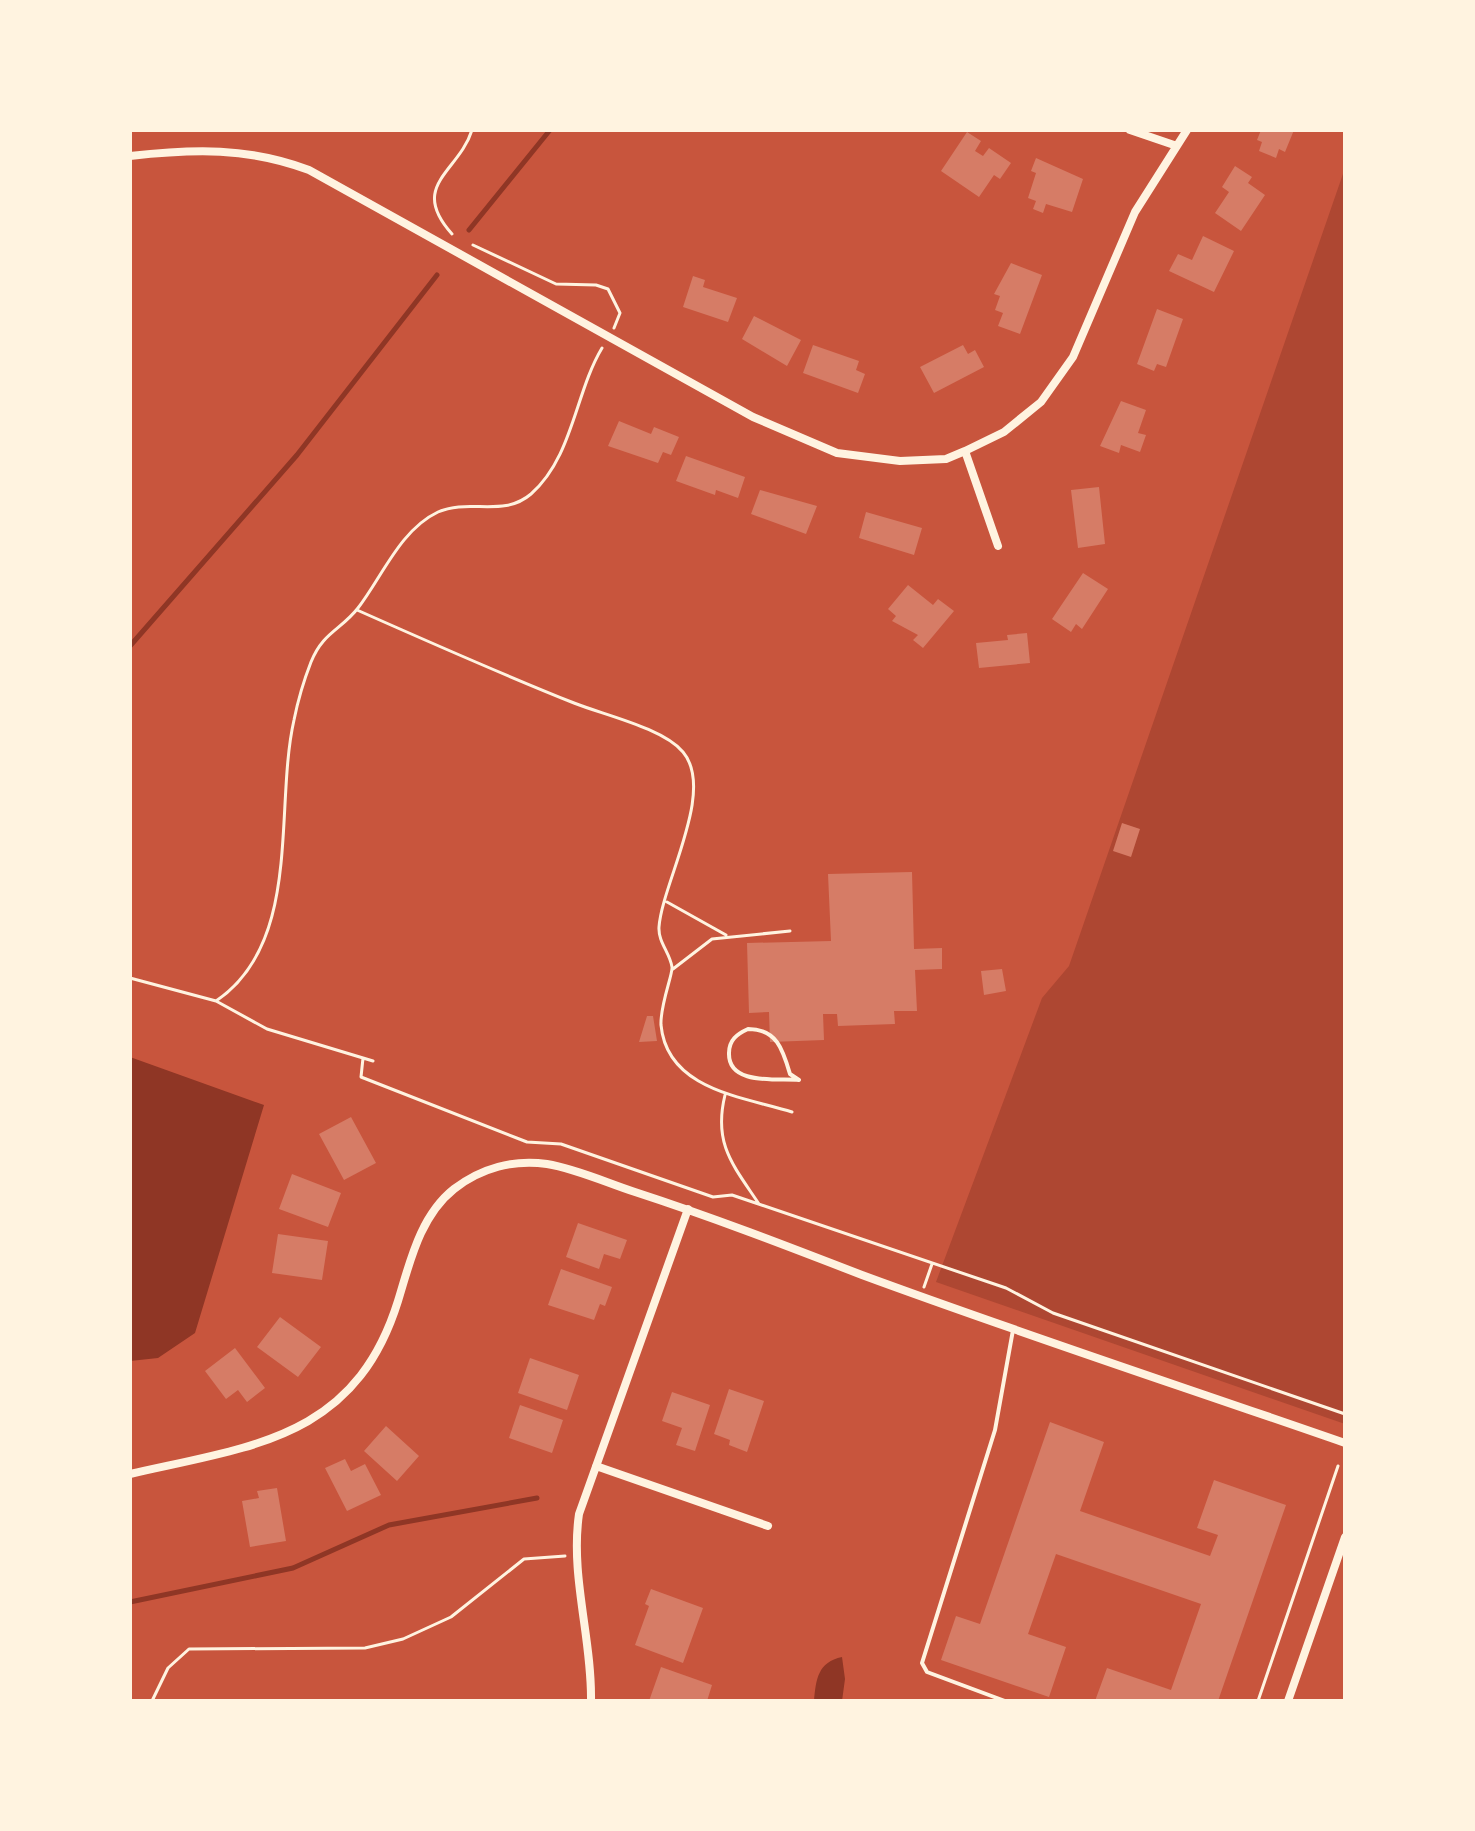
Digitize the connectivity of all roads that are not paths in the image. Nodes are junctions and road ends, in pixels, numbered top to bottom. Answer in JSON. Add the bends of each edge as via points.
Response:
{"nodes":[{"id":1,"x":1130,"y":130,"type":"edge"},
{"id":2,"x":1187,"y":130,"type":"edge"},
{"id":3,"x":1177,"y":146,"type":"junction"},
{"id":4,"x":130,"y":156,"type":"edge"},
{"id":5,"x":965,"y":451,"type":"junction"},
{"id":6,"x":998,"y":546,"type":"dead end"},
{"id":7,"x":799,"y":1080,"type":"joint"},
{"id":8,"x":688,"y":1209,"type":"junction"},
{"id":9,"x":1013,"y":1328,"type":"junction"},
{"id":10,"x":1345,"y":1443,"type":"edge"},
{"id":11,"x":596,"y":1466,"type":"junction"},
{"id":12,"x":130,"y":1474,"type":"edge"},
{"id":13,"x":768,"y":1526,"type":"dead end"},
{"id":14,"x":1345,"y":1537,"type":"edge"},
{"id":15,"x":591,"y":1701,"type":"edge"},
{"id":16,"x":1005,"y":1701,"type":"edge"},
{"id":17,"x":1288,"y":1701,"type":"edge"}],
"edges":[{"from":1,"to":3,"type":"street"},
{"from":2,"to":3,"type":"street"},
{"from":3,"to":5,"type":"street","via":[[1135,212],[1085,332],[1058,381],[1026,416]]},
{"from":4,"to":5,"type":"street","via":[[222,150],[309,170],[753,417],[837,453],[900,461],[946,459]]},
{"from":5,"to":6,"type":"street"},
{"from":7,"to":7,"type":"lane","via":[[741,1075],[731,1063],[732,1041],[748,1029],[774,1037],[790,1074]]},
{"from":8,"to":9,"type":"street"},
{"from":8,"to":11,"type":"street"},
{"from":8,"to":12,"type":"street","via":[[550,1165],[506,1164],[487,1170],[452,1191],[434,1210],[414,1247],[384,1339],[348,1392],[319,1416],[264,1443]]},
{"from":9,"to":10,"type":"street"},
{"from":9,"to":16,"type":"lane","via":[[995,1430],[922,1663],[927,1672]]},
{"from":11,"to":13,"type":"street"},
{"from":11,"to":15,"type":"street","via":[[579,1514],[574,1555],[590,1647]]},
{"from":14,"to":17,"type":"street"}]}
